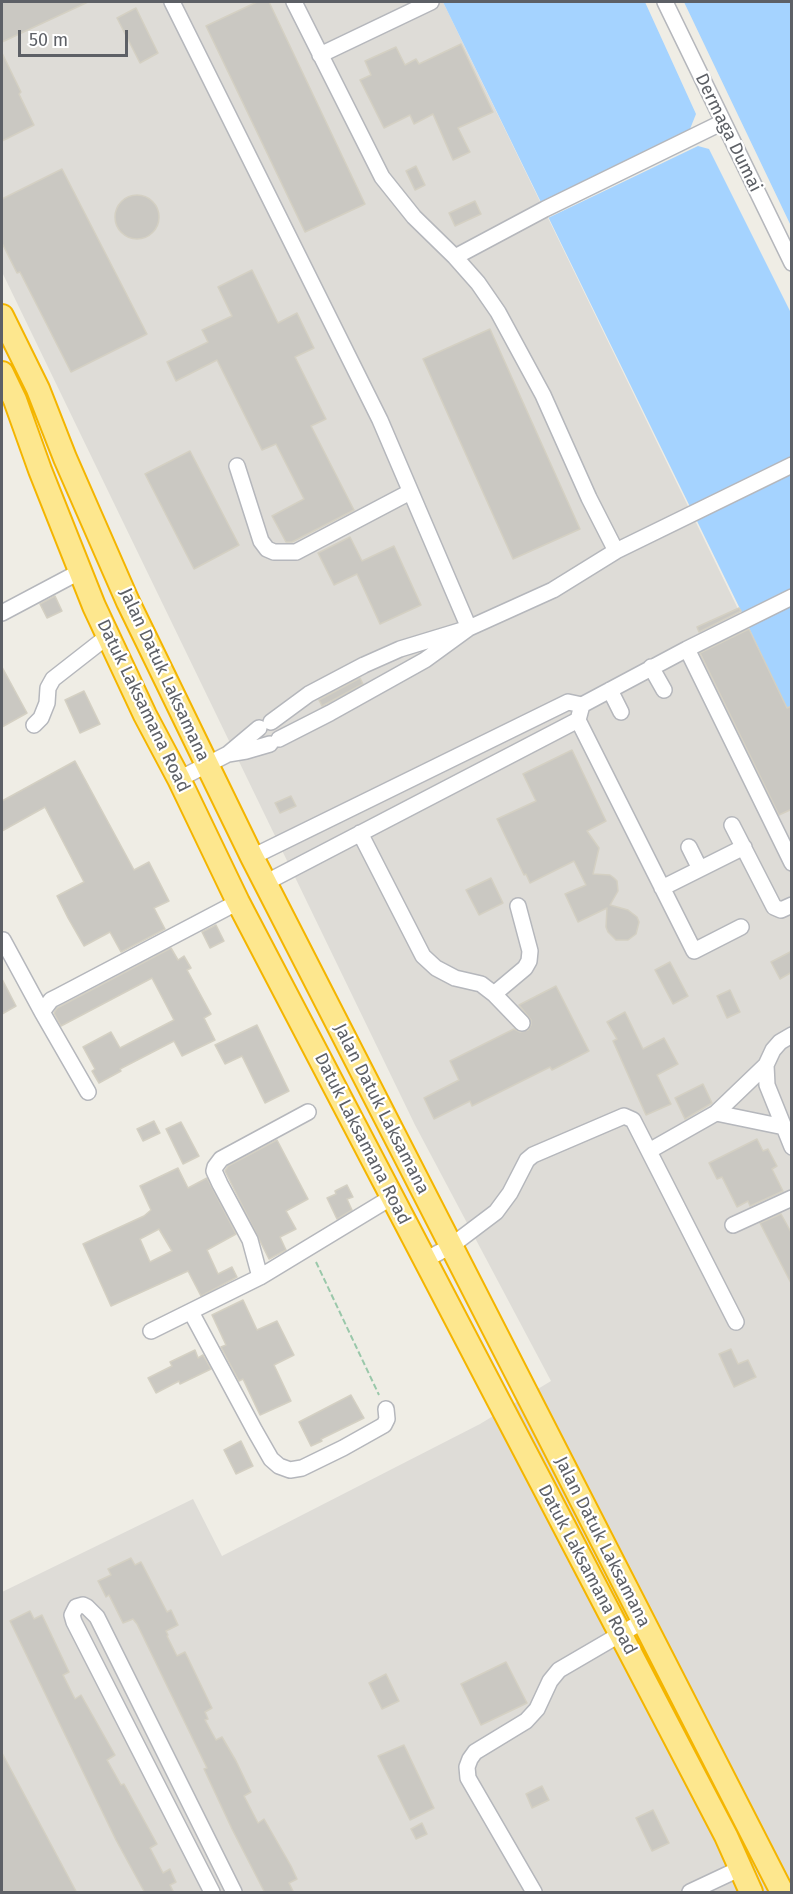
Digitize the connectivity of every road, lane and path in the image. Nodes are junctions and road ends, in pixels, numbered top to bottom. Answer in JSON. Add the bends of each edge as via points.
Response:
{"nodes":[{"id":1,"x":172,"y":2,"type":"edge"},
{"id":2,"x":294,"y":2,"type":"edge"},
{"id":3,"x":431,"y":2,"type":"edge"},
{"id":4,"x":665,"y":2,"type":"edge"},
{"id":5,"x":320,"y":55,"type":"junction"},
{"id":6,"x":723,"y":122,"type":"junction"},
{"id":7,"x":455,"y":257,"type":"junction"},
{"id":8,"x":792,"y":264,"type":"edge"},
{"id":9,"x":2,"y":316,"type":"edge"},
{"id":10,"x":2,"y":373,"type":"edge"},
{"id":11,"x":38,"y":389,"type":"junction"},
{"id":12,"x":15,"y":400,"type":"junction"},
{"id":13,"x":792,"y":465,"type":"edge"},
{"id":14,"x":237,"y":466,"type":"dead end"},
{"id":15,"x":410,"y":492,"type":"junction"},
{"id":16,"x":616,"y":551,"type":"junction"},
{"id":17,"x":81,"y":571,"type":"junction"},
{"id":18,"x":792,"y":597,"type":"edge"},
{"id":19,"x":2,"y":613,"type":"edge"},
{"id":20,"x":470,"y":628,"type":"junction"},
{"id":21,"x":108,"y":636,"type":"junction"},
{"id":22,"x":687,"y":649,"type":"junction"},
{"id":23,"x":651,"y":667,"type":"junction"},
{"id":24,"x":610,"y":690,"type":"junction"},
{"id":25,"x":664,"y":690,"type":"dead end"},
{"id":26,"x":580,"y":712,"type":"junction"},
{"id":27,"x":621,"y":712,"type":"dead end"},
{"id":28,"x":34,"y":725,"type":"dead end"},
{"id":29,"x":228,"y":754,"type":"junction"},
{"id":30,"x":207,"y":765,"type":"junction"},
{"id":31,"x":178,"y":779,"type":"junction"},
{"id":32,"x":732,"y":825,"type":"dead end"},
{"id":33,"x":360,"y":833,"type":"junction"},
{"id":34,"x":688,"y":847,"type":"dead end"},
{"id":35,"x":744,"y":848,"type":"junction"},
{"id":36,"x":252,"y":857,"type":"junction"},
{"id":37,"x":792,"y":863,"type":"edge"},
{"id":38,"x":700,"y":869,"type":"junction"},
{"id":39,"x":265,"y":883,"type":"junction"},
{"id":40,"x":662,"y":888,"type":"junction"},
{"id":41,"x":238,"y":902,"type":"junction"},
{"id":42,"x":792,"y":905,"type":"edge"},
{"id":43,"x":518,"y":906,"type":"dead end"},
{"id":44,"x":741,"y":927,"type":"dead end"},
{"id":45,"x":3,"y":940,"type":"edge"},
{"id":46,"x":494,"y":994,"type":"junction"},
{"id":47,"x":42,"y":1012,"type":"junction"},
{"id":48,"x":522,"y":1023,"type":"dead end"},
{"id":49,"x":792,"y":1035,"type":"edge"},
{"id":50,"x":766,"y":1065,"type":"junction"},
{"id":51,"x":88,"y":1092,"type":"dead end"},
{"id":52,"x":308,"y":1112,"type":"dead end"},
{"id":53,"x":716,"y":1113,"type":"junction"},
{"id":54,"x":784,"y":1127,"type":"junction"},
{"id":55,"x":792,"y":1147,"type":"edge"},
{"id":56,"x":649,"y":1151,"type":"junction"},
{"id":57,"x":392,"y":1197,"type":"junction"},
{"id":58,"x":792,"y":1198,"type":"edge"},
{"id":59,"x":733,"y":1225,"type":"dead end"},
{"id":60,"x":451,"y":1246,"type":"junction"},
{"id":61,"x":310,"y":1248,"type":"junction"},
{"id":62,"x":425,"y":1260,"type":"junction"},
{"id":63,"x":260,"y":1277,"type":"junction"},
{"id":64,"x":191,"y":1312,"type":"junction"},
{"id":65,"x":736,"y":1322,"type":"dead end"},
{"id":66,"x":151,"y":1330,"type":"dead end"},
{"id":67,"x":386,"y":1409,"type":"joint"},
{"id":68,"x":643,"y":1621,"type":"junction"},
{"id":69,"x":620,"y":1633,"type":"junction"},
{"id":70,"x":739,"y":1869,"type":"junction"},
{"id":71,"x":212,"y":1893,"type":"edge"},
{"id":72,"x":234,"y":1893,"type":"edge"},
{"id":73,"x":534,"y":1893,"type":"edge"},
{"id":74,"x":690,"y":1893,"type":"edge"},
{"id":75,"x":751,"y":1893,"type":"edge"},
{"id":76,"x":782,"y":1893,"type":"edge"}],
"edges":[{"from":1,"to":15,"type":"street","via":[[375,410]]},
{"from":2,"to":5,"type":"street"},
{"from":3,"to":5,"type":"street"},
{"from":4,"to":6,"type":"street","name":"Dermaga Dumai"},
{"from":5,"to":7,"type":"street","via":[[382,177],[414,217]]},
{"from":6,"to":7,"type":"street"},
{"from":6,"to":8,"type":"street","name":"Dermaga Dumai"},
{"from":7,"to":16,"type":"street","via":[[504,322]]},
{"from":9,"to":11,"type":"highway","name":"Jalan Datuk Laksamana"},
{"from":10,"to":12,"type":"highway","name":"Datuk Laksamana Road"},
{"from":11,"to":12,"type":"highway"},
{"from":11,"to":30,"type":"highway","name":"Jalan Datuk Laksamana","via":[[128,602]]},
{"from":12,"to":17,"type":"highway","name":"Datuk Laksamana Road"},
{"from":13,"to":16,"type":"street"},
{"from":14,"to":15,"type":"street","via":[[261,541],[274,552],[296,552]]},
{"from":15,"to":20,"type":"street"},
{"from":16,"to":20,"type":"street","via":[[553,590]]},
{"from":17,"to":19,"type":"street"},
{"from":17,"to":21,"type":"highway","name":"Datuk Laksamana Road"},
{"from":18,"to":22,"type":"street"},
{"from":20,"to":29,"type":"street","via":[[425,660],[330,713],[274,741]]},
{"from":20,"to":29,"type":"street","via":[[400,649],[364,665],[309,694]]},
{"from":21,"to":28,"type":"street","via":[[53,679],[41,718]]},
{"from":21,"to":31,"type":"highway","name":"Datuk Laksamana Road"},
{"from":22,"to":23,"type":"street"},
{"from":22,"to":37,"type":"street"},
{"from":23,"to":24,"type":"street"},
{"from":23,"to":25,"type":"street"},
{"from":24,"to":26,"type":"street"},
{"from":24,"to":27,"type":"street"},
{"from":26,"to":33,"type":"street"},
{"from":26,"to":36,"type":"street","via":[[568,702]]},
{"from":26,"to":40,"type":"street"},
{"from":29,"to":30,"type":"street"},
{"from":30,"to":31,"type":"street"},
{"from":30,"to":36,"type":"highway","name":"Jalan Datuk Laksamana"},
{"from":31,"to":41,"type":"highway","name":"Datuk Laksamana Road"},
{"from":32,"to":35,"type":"street"},
{"from":33,"to":39,"type":"street"},
{"from":33,"to":46,"type":"street","via":[[423,956],[436,969],[481,984]]},
{"from":34,"to":38,"type":"street"},
{"from":35,"to":38,"type":"street"},
{"from":35,"to":42,"type":"street","via":[[774,908],[781,910]]},
{"from":36,"to":39,"type":"highway","name":"Jalan Datuk Laksamana"},
{"from":38,"to":40,"type":"street"},
{"from":39,"to":60,"type":"highway","name":"Jalan Datuk Laksamana"},
{"from":40,"to":44,"type":"street","via":[[694,951]]},
{"from":41,"to":47,"type":"street","via":[[51,1000]]},
{"from":41,"to":57,"type":"highway","name":"Datuk Laksamana Road"},
{"from":43,"to":46,"type":"street","via":[[529,961]]},
{"from":45,"to":47,"type":"street"},
{"from":46,"to":48,"type":"street"},
{"from":47,"to":51,"type":"street"},
{"from":49,"to":50,"type":"street","via":[[773,1050]]},
{"from":50,"to":53,"type":"street"},
{"from":50,"to":54,"type":"street","via":[[767,1085]]},
{"from":52,"to":63,"type":"street","via":[[221,1159],[215,1167],[250,1240]]},
{"from":53,"to":54,"type":"street"},
{"from":53,"to":56,"type":"street"},
{"from":54,"to":55,"type":"street"},
{"from":56,"to":60,"type":"street","via":[[633,1120],[624,1116],[533,1155],[496,1212]]},
{"from":56,"to":65,"type":"street"},
{"from":57,"to":61,"type":"street"},
{"from":57,"to":62,"type":"highway","name":"Datuk Laksamana Road"},
{"from":58,"to":59,"type":"street"},
{"from":60,"to":62,"type":"street"},
{"from":60,"to":68,"type":"highway","name":"Jalan Datuk Laksamana"},
{"from":61,"to":63,"type":"street"},
{"from":61,"to":67,"type":"path"},
{"from":62,"to":69,"type":"highway","name":"Datuk Laksamana Road"},
{"from":63,"to":64,"type":"street"},
{"from":64,"to":66,"type":"street"},
{"from":64,"to":67,"type":"street","via":[[255,1431],[279,1466],[302,1468],[343,1448],[384,1425]]},
{"from":68,"to":69,"type":"street"},
{"from":68,"to":76,"type":"highway","name":"Jalan Datuk Laksamana"},
{"from":69,"to":70,"type":"highway","name":"Datuk Laksamana Road","via":[[726,1836]]},
{"from":69,"to":73,"type":"street","via":[[559,1670],[537,1709],[475,1752],[467,1767],[468,1778]]},
{"from":70,"to":74,"type":"street"},
{"from":70,"to":75,"type":"highway","name":"Datuk Laksamana Road"},
{"from":71,"to":72,"type":"street","via":[[74,1622],[72,1612],[76,1607],[84,1605],[97,1617]]}]}
